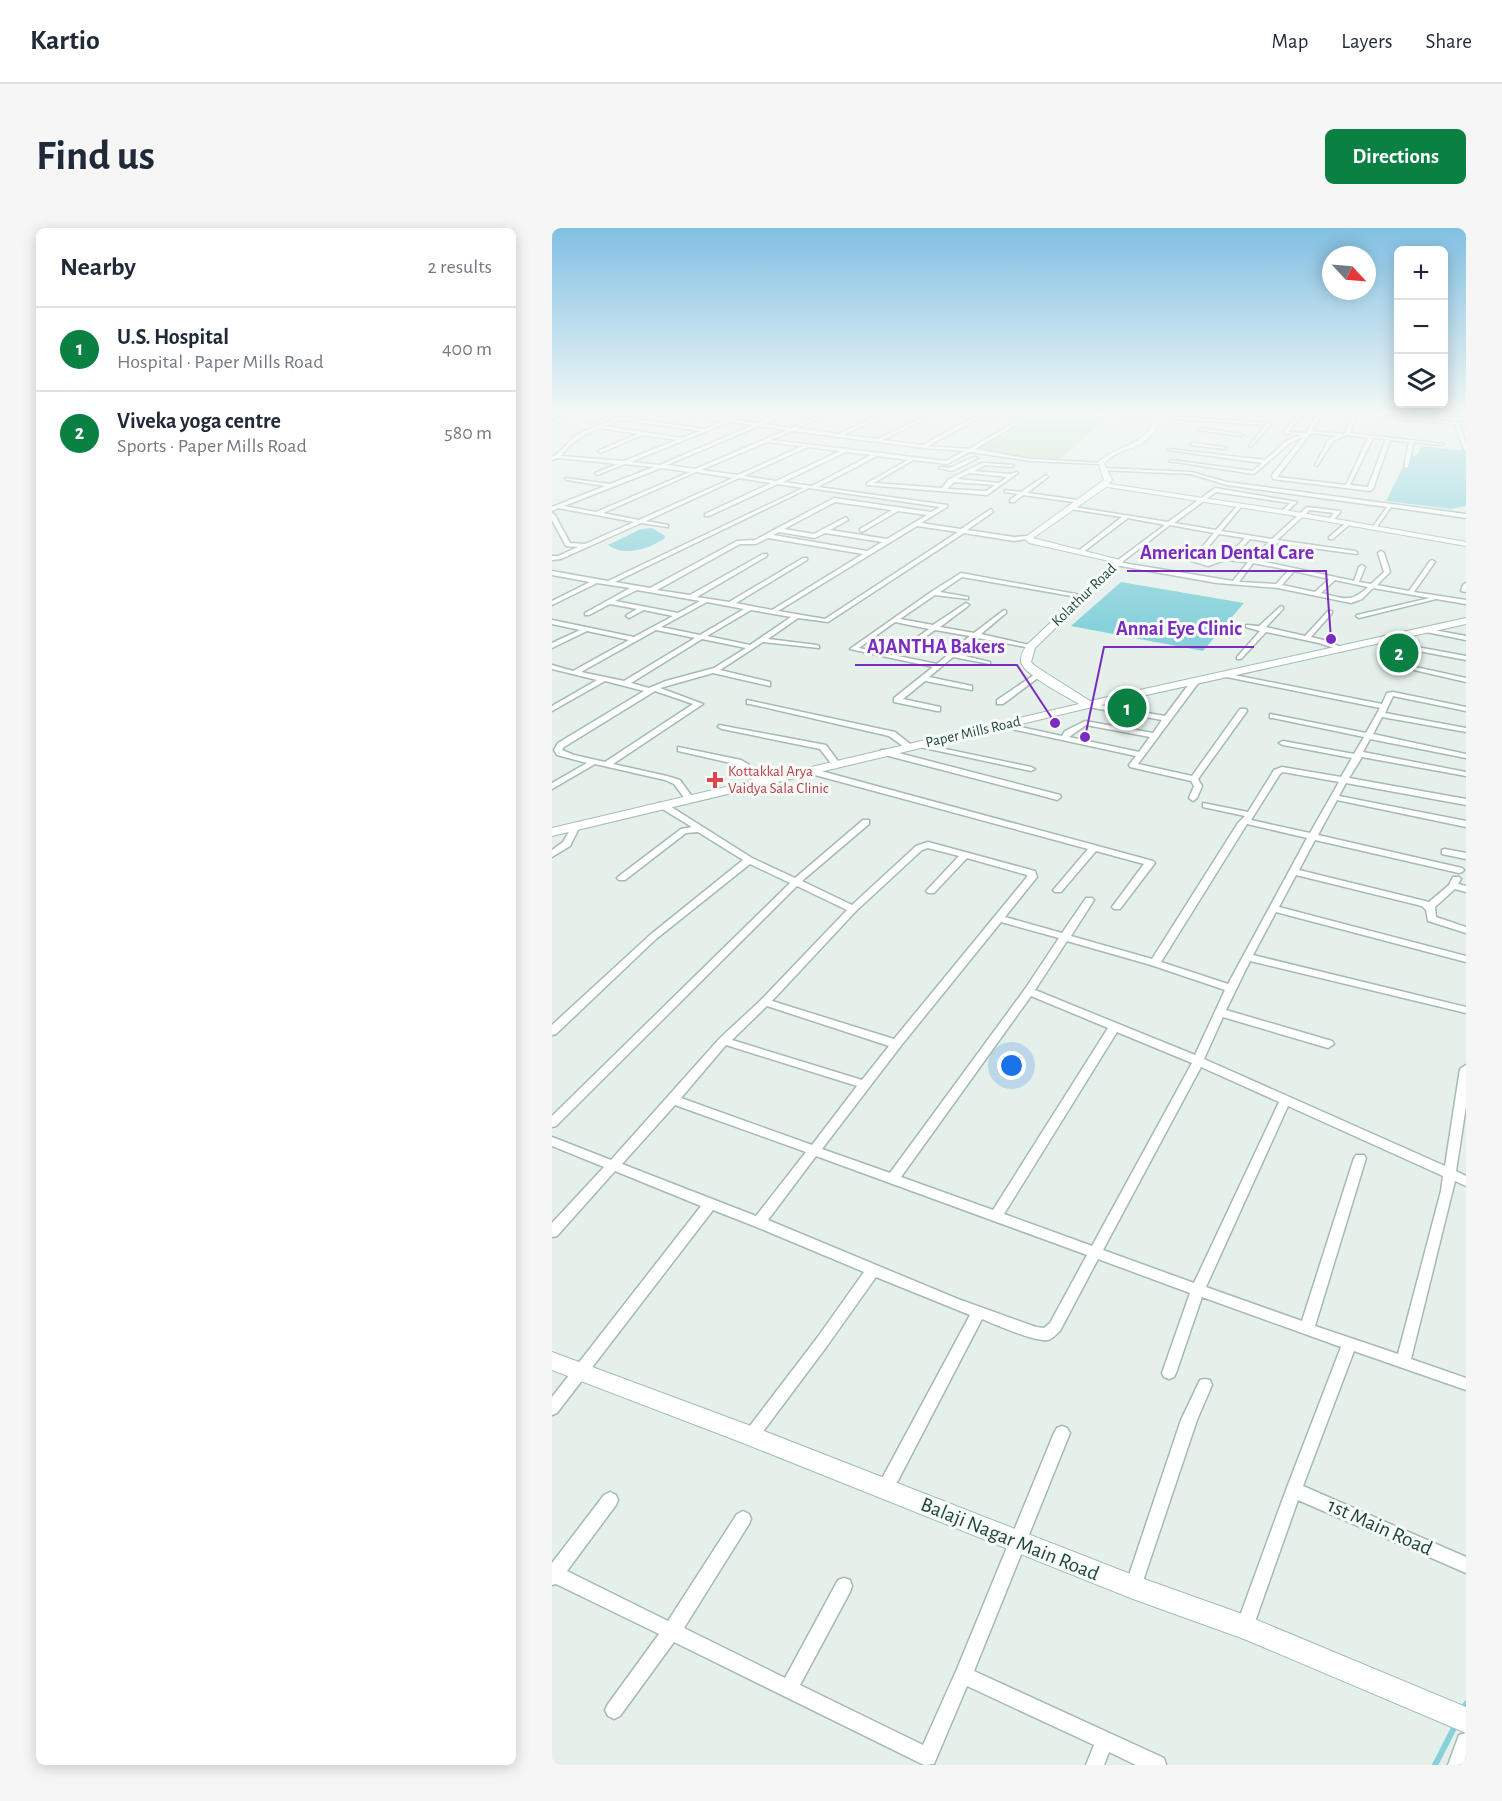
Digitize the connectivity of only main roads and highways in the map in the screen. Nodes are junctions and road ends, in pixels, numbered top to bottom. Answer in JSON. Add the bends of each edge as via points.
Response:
{"nodes":[{"id":1,"x":1104,"y":484,"type":"edge"},
{"id":2,"x":1466,"y":621,"type":"edge"},
{"id":3,"x":1088,"y":705,"type":"junction"},
{"id":4,"x":556,"y":829,"type":"edge"},
{"id":5,"x":552,"y":1361,"type":"edge"},
{"id":6,"x":1455,"y":1715,"type":"edge"}],
"edges":[{"from":1,"to":3,"type":"main road","name":"Kolathur Road","via":[[1028,538],[1118,563],[1031,646],[1026,657],[1027,664],[1039,674]]},
{"from":2,"to":3,"type":"main road","name":"Paper Mills Road"},
{"from":3,"to":4,"type":"main road","name":"Paper Mills Road","via":[[575,828]]},
{"from":5,"to":6,"type":"main road","name":"Balaji Nagar Main Road","via":[[1245,1627]]}]}
